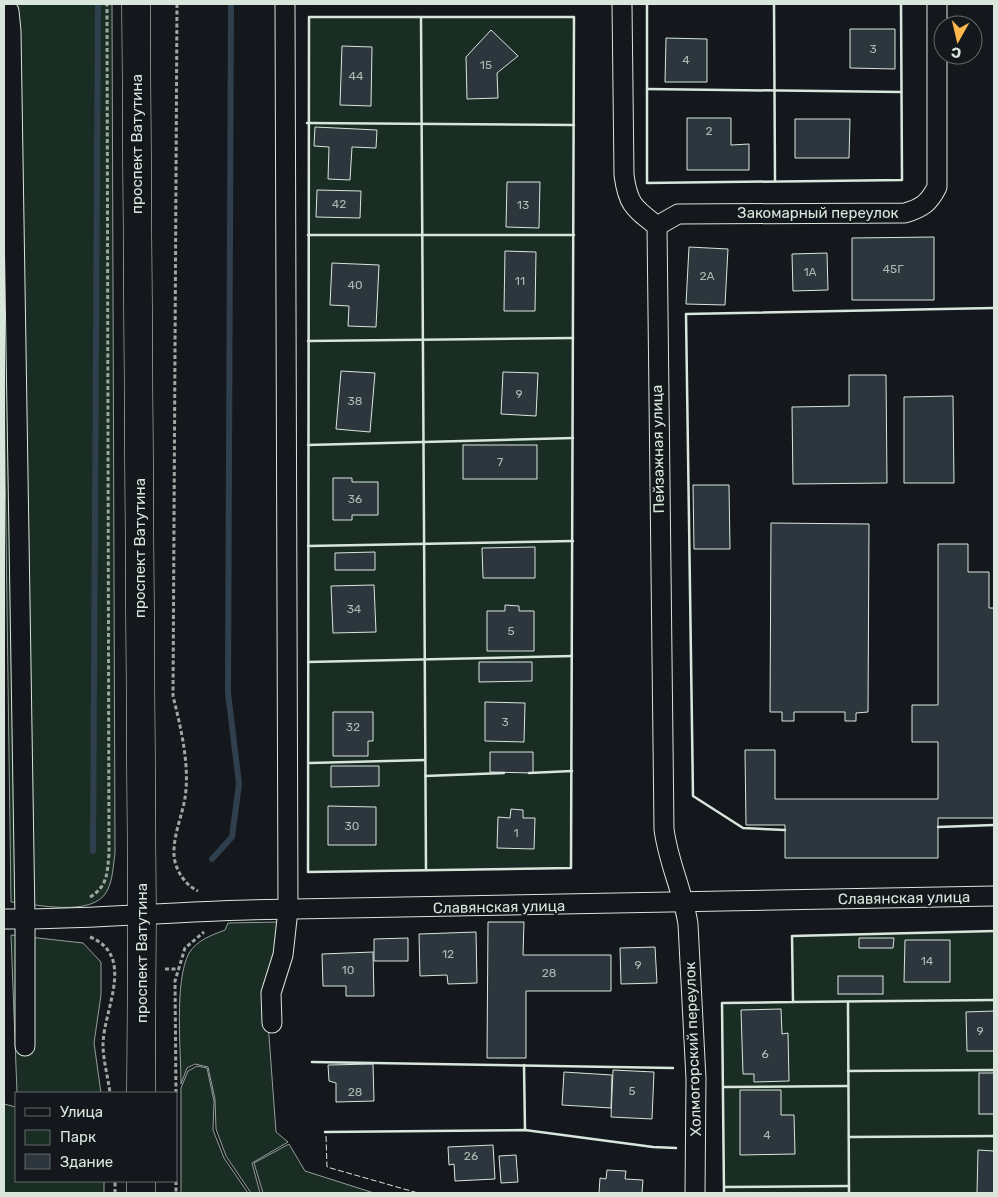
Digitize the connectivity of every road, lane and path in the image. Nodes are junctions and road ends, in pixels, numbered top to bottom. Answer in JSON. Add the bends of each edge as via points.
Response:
{"nodes":[{"id":1,"x":107,"y":4,"type":"edge"},
{"id":2,"x":136,"y":4,"type":"edge"},
{"id":3,"x":176,"y":4,"type":"edge"},
{"id":4,"x":284,"y":4,"type":"edge"},
{"id":5,"x":622,"y":4,"type":"edge"},
{"id":6,"x":937,"y":4,"type":"edge"},
{"id":7,"x":4,"y":5,"type":"edge"},
{"id":8,"x":657,"y":226,"type":"junction"},
{"id":9,"x":204,"y":892,"type":"dead end"},
{"id":10,"x":994,"y":896,"type":"edge"},
{"id":11,"x":86,"y":899,"type":"dead end"},
{"id":12,"x":685,"y":904,"type":"junction"},
{"id":13,"x":288,"y":910,"type":"junction"},
{"id":14,"x":142,"y":915,"type":"junction"},
{"id":15,"x":4,"y":919,"type":"edge"},
{"id":16,"x":25,"y":919,"type":"junction"},
{"id":17,"x":208,"y":931,"type":"dead end"},
{"id":18,"x":83,"y":936,"type":"dead end"},
{"id":19,"x":272,"y":1023,"type":"dead end"},
{"id":20,"x":24,"y":1046,"type":"dead end"},
{"id":21,"x":110,"y":1092,"type":"edge"},
{"id":22,"x":141,"y":1092,"type":"edge"},
{"id":23,"x":176,"y":1092,"type":"edge"},
{"id":24,"x":695,"y":1193,"type":"edge"}],
"edges":[{"from":1,"to":11,"type":"path","via":[[109,854],[107,878],[102,889]]},
{"from":2,"to":14,"type":"main road","name":"проспект Ватутина"},
{"from":3,"to":9,"type":"path","via":[[173,696],[184,738],[185,796],[174,856],[179,873],[188,884]]},
{"from":4,"to":13,"type":"street"},
{"from":5,"to":8,"type":"street","via":[[627,197]]},
{"from":6,"to":8,"type":"street","name":"Закомарный переулок","via":[[937,187],[921,208],[905,213],[678,214]]},
{"from":7,"to":16,"type":"street","via":[[9,11],[12,31]]},
{"from":8,"to":12,"type":"street","name":"Пейзажная улица","via":[[664,829],[668,855]]},
{"from":10,"to":12,"type":"street","name":"Славянская улица"},
{"from":12,"to":13,"type":"street","name":"Славянская улица"},
{"from":12,"to":24,"type":"street","name":"Холмогорский переулок","via":[[696,1079]]},
{"from":13,"to":14,"type":"street","name":"Славянская улица"},
{"from":13,"to":19,"type":"street","via":[[283,955],[272,993]]},
{"from":14,"to":16,"type":"street","name":"Славянская улица"},
{"from":14,"to":22,"type":"main road","name":"проспект Ватутина"},
{"from":15,"to":16,"type":"street","name":"Славянская улица"},
{"from":16,"to":20,"type":"street"},
{"from":17,"to":23,"type":"path","via":[[201,933],[185,948],[175,981]]},
{"from":18,"to":21,"type":"path","via":[[105,944],[116,971],[103,1044]]}]}
